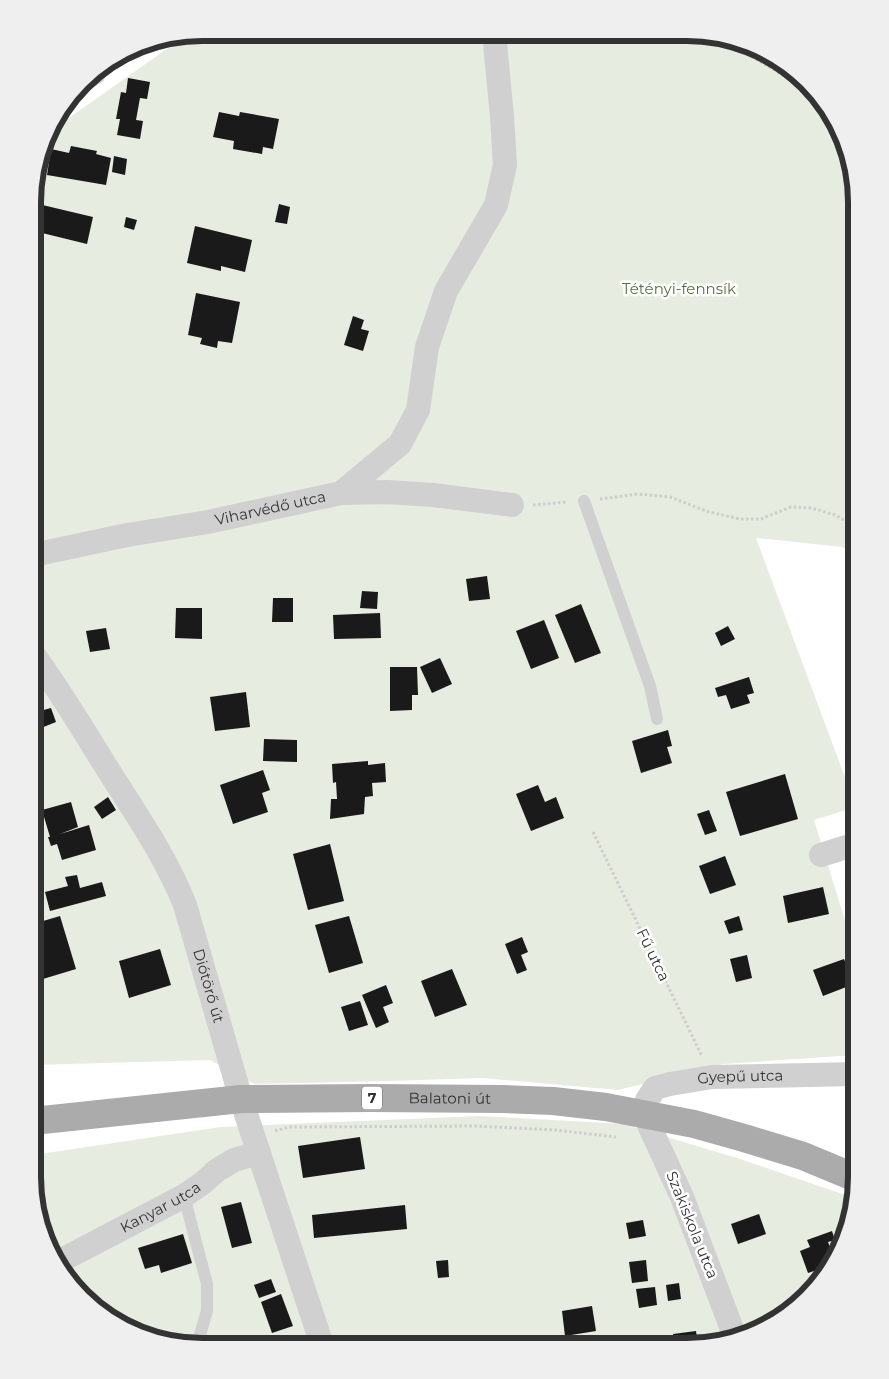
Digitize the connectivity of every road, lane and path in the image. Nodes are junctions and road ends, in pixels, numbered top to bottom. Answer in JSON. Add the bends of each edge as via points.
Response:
{"nodes":[{"id":1,"x":495,"y":41,"type":"edge"},
{"id":2,"x":748,"y":54,"type":"edge"},
{"id":3,"x":802,"y":89,"type":"edge"},
{"id":4,"x":341,"y":493,"type":"junction"},
{"id":5,"x":584,"y":501,"type":"junction"},
{"id":6,"x":512,"y":505,"type":"joint"},
{"id":7,"x":848,"y":522,"type":"edge"},
{"id":8,"x":41,"y":552,"type":"edge"},
{"id":9,"x":41,"y":666,"type":"edge"},
{"id":10,"x":657,"y":719,"type":"dead end"},
{"id":11,"x":594,"y":832,"type":"dead end"},
{"id":12,"x":847,"y":847,"type":"edge"},
{"id":13,"x":821,"y":855,"type":"dead end"},
{"id":14,"x":847,"y":1074,"type":"edge"},
{"id":15,"x":712,"y":1077,"type":"junction"},
{"id":16,"x":241,"y":1099,"type":"junction"},
{"id":17,"x":644,"y":1114,"type":"junction"},
{"id":18,"x":41,"y":1121,"type":"edge"},
{"id":19,"x":657,"y":1142,"type":"junction"},
{"id":20,"x":256,"y":1145,"type":"junction"},
{"id":21,"x":847,"y":1174,"type":"edge"},
{"id":22,"x":184,"y":1196,"type":"junction"},
{"id":23,"x":64,"y":1258,"type":"edge"},
{"id":24,"x":733,"y":1330,"type":"edge"},
{"id":25,"x":199,"y":1338,"type":"edge"},
{"id":26,"x":319,"y":1338,"type":"edge"}],
"edges":[{"from":1,"to":4,"type":"street","via":[[505,165],[496,205],[446,291],[427,347],[418,410],[400,444]]},
{"from":2,"to":3,"type":"path"},
{"from":4,"to":6,"type":"street","name":"Viharvédő utca","via":[[433,495]]},
{"from":4,"to":8,"type":"street","name":"Viharvédő utca","via":[[208,522]]},
{"from":5,"to":6,"type":"path"},
{"from":5,"to":7,"type":"path","via":[[638,494],[662,496],[709,512],[762,520],[791,507],[812,508]]},
{"from":5,"to":10,"type":"lane","via":[[650,686]]},
{"from":9,"to":16,"type":"street","name":"Diótörő út","via":[[131,805],[178,886]]},
{"from":11,"to":15,"type":"path","name":"Fű utca"},
{"from":12,"to":13,"type":"street"},
{"from":14,"to":15,"type":"street","name":"Gyepű utca"},
{"from":15,"to":17,"type":"street","name":"Gyepű utca","via":[[655,1088],[646,1100]]},
{"from":16,"to":17,"type":"main road","name":"Balatoni út","number":"7","via":[[503,1099],[571,1103]]},
{"from":16,"to":18,"type":"main road","name":"Balatoni út","number":"7"},
{"from":16,"to":20,"type":"street","name":"Diótörő út"},
{"from":17,"to":19,"type":"street","name":"Szakiskola utca"},
{"from":17,"to":21,"type":"main road","name":"Balatoni út","number":"7","via":[[744,1138]]},
{"from":19,"to":20,"type":"path","via":[[555,1130],[476,1126],[289,1127]]},
{"from":19,"to":24,"type":"street","name":"Szakiskola utca","via":[[682,1197]]},
{"from":20,"to":22,"type":"street","name":"Kanyar utca"},
{"from":20,"to":26,"type":"street","name":"Diótörő út"},
{"from":22,"to":23,"type":"street","name":"Kanyar utca"},
{"from":22,"to":25,"type":"lane","via":[[207,1284],[207,1311]]}]}
